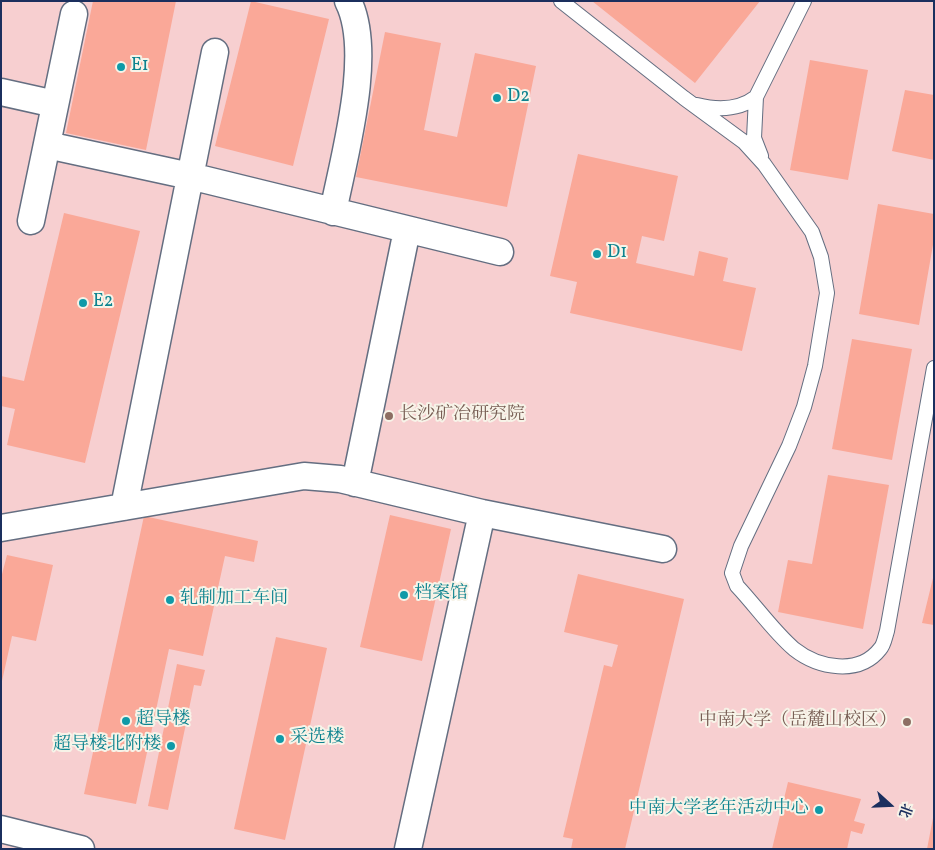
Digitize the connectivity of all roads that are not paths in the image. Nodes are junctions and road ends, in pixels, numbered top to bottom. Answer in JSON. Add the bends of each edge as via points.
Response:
{"nodes":[{"id":1,"x":348,"y":1,"type":"edge"},
{"id":2,"x":561,"y":1,"type":"edge"},
{"id":3,"x":804,"y":1,"type":"edge"},
{"id":4,"x":74,"y":14,"type":"dead end"},
{"id":5,"x":215,"y":52,"type":"dead end"},
{"id":6,"x":1,"y":92,"type":"edge"},
{"id":7,"x":756,"y":96,"type":"junction"},
{"id":8,"x":55,"y":104,"type":"junction"},
{"id":9,"x":692,"y":104,"type":"junction"},
{"id":10,"x":47,"y":145,"type":"junction"},
{"id":11,"x":764,"y":164,"type":"junction"},
{"id":12,"x":190,"y":176,"type":"junction"},
{"id":13,"x":333,"y":212,"type":"junction"},
{"id":14,"x":31,"y":221,"type":"dead end"},
{"id":15,"x":407,"y":230,"type":"junction"},
{"id":16,"x":500,"y":252,"type":"dead end"},
{"id":17,"x":934,"y":368,"type":"edge"},
{"id":18,"x":355,"y":482,"type":"junction"},
{"id":19,"x":124,"y":507,"type":"junction"},
{"id":20,"x":482,"y":513,"type":"junction"},
{"id":21,"x":1,"y":528,"type":"edge"},
{"id":22,"x":662,"y":549,"type":"dead end"},
{"id":23,"x":1,"y":829,"type":"edge"},
{"id":24,"x":81,"y":849,"type":"edge"},
{"id":25,"x":408,"y":849,"type":"edge"}],
"edges":[{"from":1,"to":13,"type":"street","via":[[359,36],[359,62]]},
{"from":2,"to":9,"type":"lane"},
{"from":3,"to":7,"type":"lane"},
{"from":4,"to":8,"type":"street"},
{"from":5,"to":12,"type":"street"},
{"from":6,"to":8,"type":"street"},
{"from":7,"to":9,"type":"lane","via":[[748,103],[727,109]]},
{"from":7,"to":11,"type":"lane","via":[[754,138]]},
{"from":8,"to":10,"type":"street"},
{"from":9,"to":11,"type":"lane","via":[[744,142]]},
{"from":10,"to":12,"type":"street"},
{"from":10,"to":14,"type":"street"},
{"from":11,"to":17,"type":"lane","via":[[812,232],[821,257],[827,293],[815,366],[804,407],[790,446],[741,546],[732,573],[737,586],[781,634],[810,658],[852,668],[867,662],[882,648]]},
{"from":12,"to":13,"type":"street"},
{"from":12,"to":19,"type":"street"},
{"from":13,"to":15,"type":"street"},
{"from":15,"to":16,"type":"street"},
{"from":15,"to":18,"type":"street"},
{"from":18,"to":19,"type":"street","via":[[304,476]]},
{"from":18,"to":20,"type":"street"},
{"from":19,"to":21,"type":"street"},
{"from":20,"to":22,"type":"street"},
{"from":20,"to":25,"type":"street"},
{"from":23,"to":24,"type":"street"}]}
